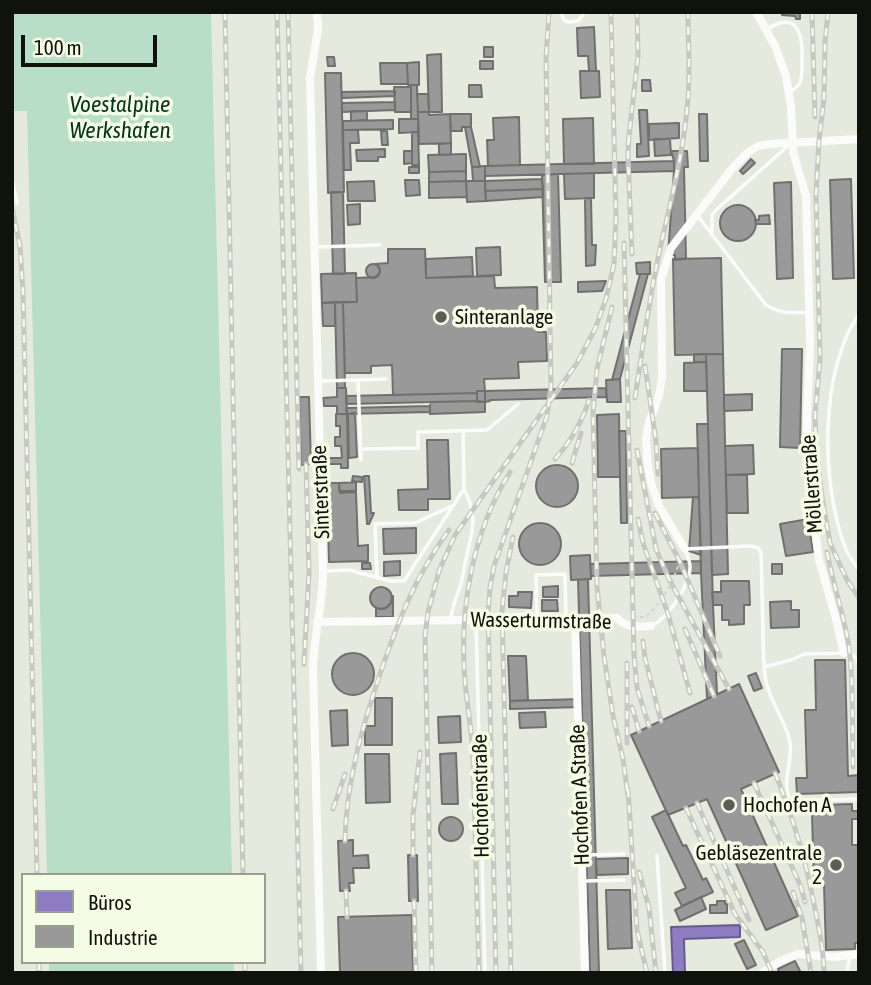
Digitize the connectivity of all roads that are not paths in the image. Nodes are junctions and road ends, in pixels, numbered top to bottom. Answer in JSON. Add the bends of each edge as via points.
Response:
{"nodes":[{"id":1,"x":317,"y":12,"type":"edge"},
{"id":2,"x":561,"y":12,"type":"edge"},
{"id":3,"x":585,"y":12,"type":"edge"},
{"id":4,"x":756,"y":12,"type":"edge"},
{"id":5,"x":766,"y":30,"type":"junction"},
{"id":6,"x":789,"y":91,"type":"junction"},
{"id":7,"x":859,"y":139,"type":"edge"},
{"id":8,"x":793,"y":142,"type":"junction"},
{"id":9,"x":12,"y":179,"type":"edge"},
{"id":10,"x":17,"y":203,"type":"dead end"},
{"id":11,"x":697,"y":215,"type":"junction"},
{"id":12,"x":712,"y":235,"type":"junction"},
{"id":13,"x":380,"y":245,"type":"dead end"},
{"id":14,"x":314,"y":247,"type":"junction"},
{"id":15,"x":808,"y":312,"type":"junction"},
{"id":16,"x":859,"y":314,"type":"edge"},
{"id":17,"x":386,"y":379,"type":"dead end"},
{"id":18,"x":358,"y":380,"type":"junction"},
{"id":19,"x":318,"y":382,"type":"junction"},
{"id":20,"x":518,"y":404,"type":"dead end"},
{"id":21,"x":463,"y":431,"type":"junction"},
{"id":22,"x":361,"y":449,"type":"junction"},
{"id":23,"x":361,"y":460,"type":"dead end"},
{"id":24,"x":464,"y":489,"type":"junction"},
{"id":25,"x":454,"y":505,"type":"junction"},
{"id":26,"x":685,"y":548,"type":"junction"},
{"id":27,"x":859,"y":570,"type":"edge"},
{"id":28,"x":323,"y":571,"type":"junction"},
{"id":29,"x":377,"y":578,"type":"junction"},
{"id":30,"x":570,"y":618,"type":"junction"},
{"id":31,"x":537,"y":619,"type":"junction"},
{"id":32,"x":451,"y":620,"type":"junction"},
{"id":33,"x":476,"y":620,"type":"junction"},
{"id":34,"x":317,"y":622,"type":"junction"},
{"id":35,"x":651,"y":626,"type":"joint"},
{"id":36,"x":844,"y":653,"type":"junction"},
{"id":37,"x":859,"y":662,"type":"edge"},
{"id":38,"x":764,"y":667,"type":"junction"},
{"id":39,"x":859,"y":799,"type":"edge"},
{"id":40,"x":624,"y":854,"type":"dead end"},
{"id":41,"x":582,"y":855,"type":"junction"},
{"id":42,"x":657,"y":856,"type":"dead end"},
{"id":43,"x":624,"y":880,"type":"dead end"},
{"id":44,"x":582,"y":881,"type":"junction"},
{"id":45,"x":854,"y":955,"type":"edge"},
{"id":46,"x":321,"y":973,"type":"edge"},
{"id":47,"x":485,"y":973,"type":"edge"},
{"id":48,"x":585,"y":973,"type":"edge"},
{"id":49,"x":665,"y":973,"type":"edge"},
{"id":50,"x":762,"y":973,"type":"edge"},
{"id":51,"x":847,"y":973,"type":"edge"}],
"edges":[{"from":1,"to":14,"type":"street","name":"Sinterstraße","via":[[310,78]]},
{"from":2,"to":3,"type":"lane","via":[[564,20],[573,22]]},
{"from":4,"to":5,"type":"street","name":"Möllerstraße"},
{"from":5,"to":6,"type":"street","name":"Möllerstraße"},
{"from":5,"to":6,"type":"lane","via":[[782,22],[799,31],[802,74],[799,85]]},
{"from":6,"to":8,"type":"street","name":"Möllerstraße"},
{"from":7,"to":8,"type":"street"},
{"from":8,"to":11,"type":"street","via":[[758,146],[747,153]]},
{"from":8,"to":12,"type":"lane","via":[[716,210]]},
{"from":8,"to":15,"type":"street","name":"Möllerstraße","via":[[806,196]]},
{"from":9,"to":10,"type":"lane"},
{"from":11,"to":12,"type":"lane"},
{"from":11,"to":26,"type":"street","via":[[671,248],[661,279],[662,377],[646,438],[651,483],[659,506]]},
{"from":12,"to":15,"type":"lane","via":[[766,305],[786,313]]},
{"from":13,"to":14,"type":"lane"},
{"from":14,"to":19,"type":"street","name":"Sinterstraße"},
{"from":15,"to":36,"type":"street","name":"Möllerstraße","via":[[807,468],[819,560]]},
{"from":16,"to":27,"type":"lane","via":[[834,379],[828,457],[845,548]]},
{"from":17,"to":18,"type":"lane"},
{"from":18,"to":19,"type":"lane"},
{"from":18,"to":22,"type":"lane"},
{"from":19,"to":28,"type":"street","name":"Sinterstraße"},
{"from":20,"to":21,"type":"lane","via":[[487,430]]},
{"from":21,"to":22,"type":"lane","via":[[418,432],[418,448]]},
{"from":21,"to":24,"type":"lane"},
{"from":22,"to":23,"type":"lane"},
{"from":24,"to":25,"type":"lane"},
{"from":24,"to":32,"type":"lane","via":[[474,516]]},
{"from":25,"to":29,"type":"lane","via":[[404,581]]},
{"from":25,"to":29,"type":"lane","via":[[415,523],[375,524]]},
{"from":26,"to":35,"type":"lane","name":"Wasserturmstraße","via":[[689,575],[668,614]]},
{"from":26,"to":38,"type":"lane","via":[[758,548]]},
{"from":28,"to":29,"type":"lane","via":[[349,570]]},
{"from":28,"to":34,"type":"street","name":"Sinterstraße"},
{"from":30,"to":31,"type":"street","name":"Wasserturmstraße"},
{"from":30,"to":31,"type":"lane","via":[[565,574],[536,575]]},
{"from":30,"to":35,"type":"street","name":"Wasserturmstraße","via":[[617,618],[627,625]]},
{"from":30,"to":41,"type":"street","name":"Hochofen A Straße"},
{"from":31,"to":33,"type":"street","name":"Wasserturmstraße"},
{"from":32,"to":33,"type":"street","name":"Wasserturmstraße"},
{"from":32,"to":34,"type":"street","name":"Wasserturmstraße"},
{"from":33,"to":47,"type":"lane","name":"Hochofenstraße"},
{"from":34,"to":46,"type":"street","name":"Sinterstraße","via":[[313,668]]},
{"from":36,"to":37,"type":"lane","via":[[851,653]]},
{"from":36,"to":38,"type":"lane","via":[[804,654]]},
{"from":38,"to":39,"type":"lane","via":[[767,687],[789,737],[786,792],[790,800]]},
{"from":40,"to":41,"type":"lane"},
{"from":41,"to":44,"type":"street","name":"Hochofen A Straße"},
{"from":42,"to":49,"type":"lane"},
{"from":43,"to":44,"type":"lane"},
{"from":44,"to":48,"type":"street","name":"Hochofen A Straße"},
{"from":45,"to":50,"type":"street","via":[[798,954]]},
{"from":45,"to":51,"type":"lane"}]}
